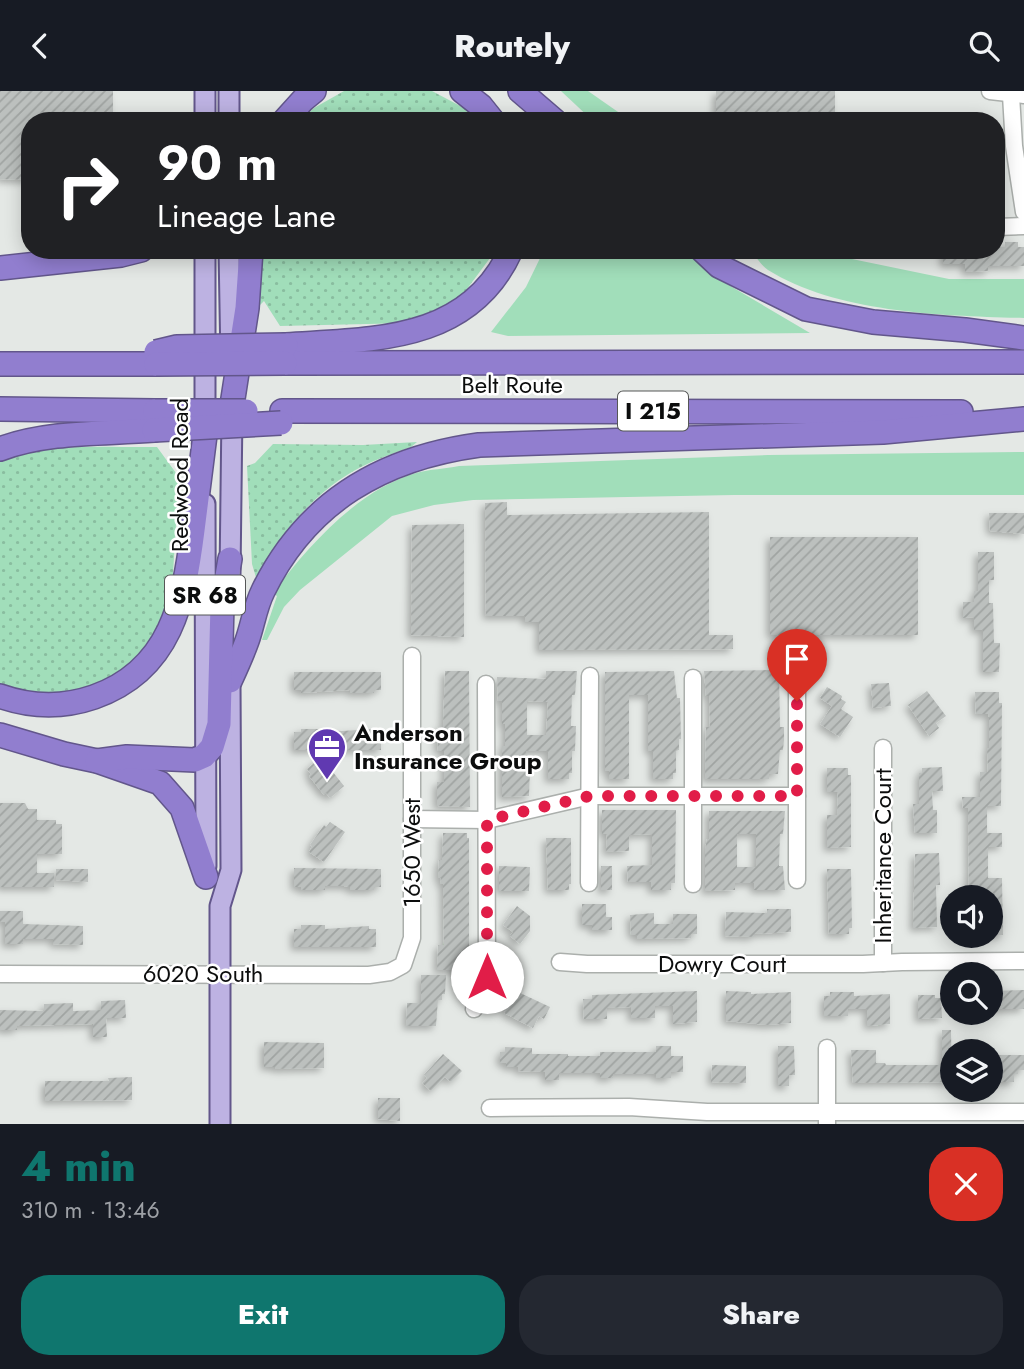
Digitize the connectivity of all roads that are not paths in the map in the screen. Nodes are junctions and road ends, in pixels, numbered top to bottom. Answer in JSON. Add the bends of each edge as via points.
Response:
{"nodes":[{"id":1,"x":205,"y":91,"type":"edge"},
{"id":2,"x":229,"y":91,"type":"edge"},
{"id":3,"x":314,"y":91,"type":"edge"},
{"id":4,"x":462,"y":91,"type":"edge"},
{"id":5,"x":520,"y":91,"type":"edge"},
{"id":6,"x":990,"y":91,"type":"edge"},
{"id":7,"x":1017,"y":95,"type":"edge"},
{"id":8,"x":205,"y":112,"type":"edge"},
{"id":9,"x":229,"y":112,"type":"edge"},
{"id":10,"x":293,"y":112,"type":"edge"},
{"id":11,"x":484,"y":112,"type":"edge"},
{"id":12,"x":544,"y":112,"type":"edge"},
{"id":13,"x":1021,"y":167,"type":"edge"},
{"id":14,"x":1024,"y":212,"type":"edge"},
{"id":15,"x":1005,"y":226,"type":"edge"},
{"id":16,"x":1024,"y":226,"type":"edge"},
{"id":17,"x":84,"y":259,"type":"edge"},
{"id":18,"x":205,"y":259,"type":"edge"},
{"id":19,"x":229,"y":259,"type":"edge"},
{"id":20,"x":250,"y":259,"type":"edge"},
{"id":21,"x":507,"y":259,"type":"edge"},
{"id":22,"x":712,"y":259,"type":"edge"},
{"id":23,"x":0,"y":268,"type":"edge"},
{"id":24,"x":1024,"y":338,"type":"edge"},
{"id":25,"x":285,"y":354,"type":"junction"},
{"id":26,"x":1024,"y":362,"type":"edge"},
{"id":27,"x":0,"y":363,"type":"edge"},
{"id":28,"x":232,"y":405,"type":"junction"},
{"id":29,"x":0,"y":408,"type":"edge"},
{"id":30,"x":1024,"y":412,"type":"edge"},
{"id":31,"x":1024,"y":419,"type":"edge"},
{"id":32,"x":155,"y":421,"type":"junction"},
{"id":33,"x":205,"y":435,"type":"junction"},
{"id":34,"x":0,"y":449,"type":"edge"},
{"id":35,"x":230,"y":559,"type":"junction"},
{"id":36,"x":412,"y":656,"type":"dead end"},
{"id":37,"x":590,"y":676,"type":"dead end"},
{"id":38,"x":693,"y":678,"type":"dead end"},
{"id":39,"x":797,"y":678,"type":"dead end"},
{"id":40,"x":230,"y":681,"type":"junction"},
{"id":41,"x":486,"y":684,"type":"dead end"},
{"id":42,"x":0,"y":696,"type":"edge"},
{"id":43,"x":0,"y":735,"type":"edge"},
{"id":44,"x":883,"y":748,"type":"dead end"},
{"id":45,"x":204,"y":756,"type":"junction"},
{"id":46,"x":97,"y":761,"type":"junction"},
{"id":47,"x":590,"y":796,"type":"junction"},
{"id":48,"x":693,"y":796,"type":"junction"},
{"id":49,"x":797,"y":796,"type":"junction"},
{"id":50,"x":412,"y":819,"type":"junction"},
{"id":51,"x":487,"y":820,"type":"junction"},
{"id":52,"x":206,"y":877,"type":"junction"},
{"id":53,"x":797,"y":880,"type":"dead end"},
{"id":54,"x":589,"y":883,"type":"dead end"},
{"id":55,"x":693,"y":884,"type":"dead end"},
{"id":56,"x":220,"y":906,"type":"junction"},
{"id":57,"x":1024,"y":961,"type":"edge"},
{"id":58,"x":560,"y":962,"type":"dead end"},
{"id":59,"x":883,"y":963,"type":"junction"},
{"id":60,"x":403,"y":965,"type":"joint"},
{"id":61,"x":220,"y":973,"type":"junction"},
{"id":62,"x":0,"y":974,"type":"edge"},
{"id":63,"x":474,"y":1009,"type":"dead end"},
{"id":64,"x":827,"y":1048,"type":"dead end"},
{"id":65,"x":491,"y":1108,"type":"dead end"},
{"id":66,"x":1024,"y":1112,"type":"edge"},
{"id":67,"x":684,"y":1118,"type":"edge"},
{"id":68,"x":827,"y":1118,"type":"edge"},
{"id":69,"x":972,"y":1118,"type":"edge"},
{"id":70,"x":220,"y":1124,"type":"edge"}],
"edges":[{"from":1,"to":8,"type":"main road"},
{"from":2,"to":9,"type":"main road"},
{"from":3,"to":10,"type":"highway"},
{"from":4,"to":11,"type":"highway"},
{"from":5,"to":12,"type":"highway"},
{"from":6,"to":7,"type":"street"},
{"from":7,"to":13,"type":"street"},
{"from":13,"to":14,"type":"street"},
{"from":15,"to":16,"type":"street"},
{"from":17,"to":23,"type":"highway"},
{"from":18,"to":33,"type":"main road","name":"Redwood Road","number":"SR 68"},
{"from":19,"to":28,"type":"main road","name":"Redwood Road","number":"SR 68"},
{"from":20,"to":28,"type":"highway"},
{"from":21,"to":25,"type":"highway","via":[[478,297],[427,328]]},
{"from":22,"to":24,"type":"highway","via":[[806,309],[873,322]]},
{"from":25,"to":26,"type":"highway","name":"Belt Route","number":"I 215"},
{"from":25,"to":27,"type":"highway","name":"Belt Route","number":"I 215","bridge":true,"via":[[104,364]]},
{"from":28,"to":35,"type":"main road","name":"Redwood Road","number":"SR 68"},
{"from":29,"to":32,"type":"highway","name":"Belt Route","number":"I 215"},
{"from":30,"to":32,"type":"highway","name":"Belt Route","number":"I 215","bridge":true,"via":[[405,411]]},
{"from":31,"to":40,"type":"highway","via":[[883,432],[479,445],[410,460],[377,473],[340,496],[292,543],[263,591]]},
{"from":32,"to":34,"type":"highway"},
{"from":33,"to":42,"type":"highway","via":[[184,587],[174,620],[154,655],[123,683],[86,700],[43,705]]},
{"from":33,"to":45,"type":"main road","name":"Redwood Road","number":"SR 68"},
{"from":35,"to":40,"type":"main road","name":"Redwood Road","number":"SR 68"},
{"from":35,"to":45,"type":"highway","via":[[222,604],[219,724]]},
{"from":36,"to":50,"type":"street","name":"1650 West"},
{"from":37,"to":47,"type":"street"},
{"from":38,"to":48,"type":"street"},
{"from":39,"to":49,"type":"street"},
{"from":40,"to":56,"type":"main road","name":"Redwood Road","number":"SR 68","via":[[231,870]]},
{"from":41,"to":51,"type":"street"},
{"from":43,"to":46,"type":"highway"},
{"from":44,"to":59,"type":"street","name":"Inheritance Court"},
{"from":45,"to":46,"type":"highway","via":[[186,761],[127,757]]},
{"from":45,"to":52,"type":"main road","name":"Redwood Road","number":"SR 68"},
{"from":46,"to":52,"type":"highway","via":[[160,783],[173,795]]},
{"from":47,"to":48,"type":"street"},
{"from":47,"to":51,"type":"street"},
{"from":47,"to":54,"type":"street"},
{"from":48,"to":49,"type":"street"},
{"from":48,"to":55,"type":"street"},
{"from":49,"to":53,"type":"street"},
{"from":50,"to":51,"type":"street"},
{"from":50,"to":60,"type":"street","name":"1650 West","via":[[412,938]]},
{"from":51,"to":63,"type":"street","via":[[487,977]]},
{"from":52,"to":56,"type":"main road","name":"Redwood Road","number":"SR 68"},
{"from":56,"to":61,"type":"main road","name":"Redwood Road","number":"SR 68"},
{"from":57,"to":59,"type":"street"},
{"from":58,"to":59,"type":"street","name":"Dowry Court"},
{"from":60,"to":61,"type":"street","name":"6020 South","via":[[369,975]]},
{"from":61,"to":62,"type":"street","name":"6020 South"},
{"from":61,"to":70,"type":"main road","name":"Redwood Road","number":"SR 68"},
{"from":64,"to":68,"type":"street"},
{"from":65,"to":67,"type":"street","via":[[629,1107]]},
{"from":66,"to":69,"type":"street"},
{"from":67,"to":68,"type":"street"},
{"from":68,"to":69,"type":"street"}]}
